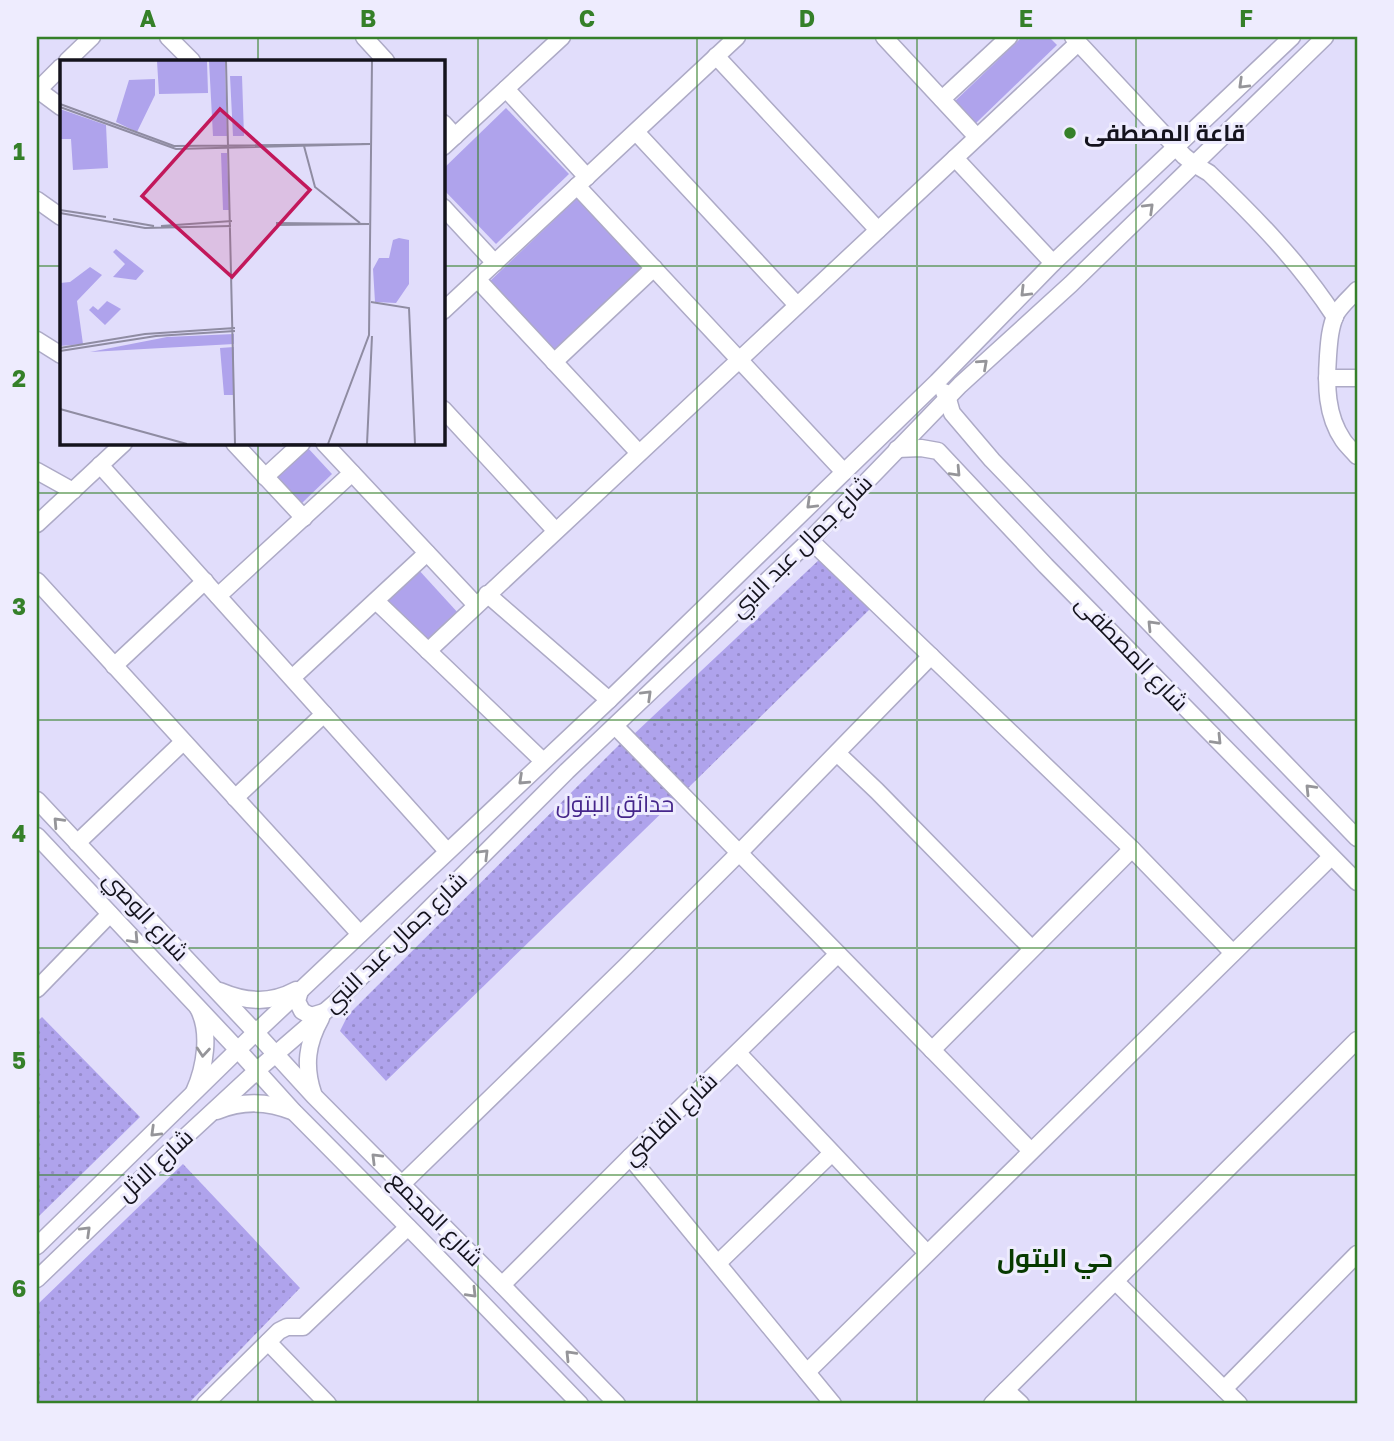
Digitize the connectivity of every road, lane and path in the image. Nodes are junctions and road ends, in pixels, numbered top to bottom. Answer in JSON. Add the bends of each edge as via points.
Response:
{"nodes":[{"id":1,"x":92,"y":37,"type":"edge"},
{"id":2,"x":168,"y":37,"type":"edge"},
{"id":3,"x":364,"y":37,"type":"edge"},
{"id":4,"x":562,"y":37,"type":"edge"},
{"id":5,"x":737,"y":37,"type":"edge"},
{"id":6,"x":884,"y":37,"type":"edge"},
{"id":7,"x":1009,"y":37,"type":"edge"},
{"id":8,"x":1325,"y":37,"type":"edge"},
{"id":9,"x":1285,"y":39,"type":"edge"},
{"id":10,"x":1076,"y":40,"type":"edge"},
{"id":11,"x":716,"y":56,"type":"junction"},
{"id":12,"x":68,"y":60,"type":"edge"},
{"id":13,"x":191,"y":60,"type":"edge"},
{"id":14,"x":385,"y":60,"type":"edge"},
{"id":15,"x":60,"y":68,"type":"edge"},
{"id":16,"x":506,"y":89,"type":"junction"},
{"id":17,"x":37,"y":90,"type":"edge"},
{"id":18,"x":942,"y":99,"type":"junction"},
{"id":19,"x":60,"y":106,"type":"edge"},
{"id":20,"x":635,"y":132,"type":"junction"},
{"id":21,"x":977,"y":137,"type":"junction"},
{"id":22,"x":449,"y":142,"type":"edge"},
{"id":23,"x":1177,"y":147,"type":"junction"},
{"id":24,"x":955,"y":158,"type":"junction"},
{"id":25,"x":1194,"y":164,"type":"junction"},
{"id":26,"x":582,"y":181,"type":"junction"},
{"id":27,"x":37,"y":200,"type":"edge"},
{"id":28,"x":444,"y":208,"type":"edge"},
{"id":29,"x":60,"y":216,"type":"edge"},
{"id":30,"x":878,"y":230,"type":"junction"},
{"id":31,"x":495,"y":263,"type":"junction"},
{"id":32,"x":1053,"y":263,"type":"junction"},
{"id":33,"x":654,"y":268,"type":"junction"},
{"id":34,"x":477,"y":279,"type":"junction"},
{"id":35,"x":1355,"y":294,"type":"edge"},
{"id":36,"x":797,"y":305,"type":"junction"},
{"id":37,"x":444,"y":310,"type":"edge"},
{"id":38,"x":1335,"y":317,"type":"junction"},
{"id":39,"x":739,"y":360,"type":"junction"},
{"id":40,"x":554,"y":362,"type":"junction"},
{"id":41,"x":1357,"y":377,"type":"edge"},
{"id":42,"x":1327,"y":378,"type":"junction"},
{"id":43,"x":937,"y":382,"type":"junction"},
{"id":44,"x":948,"y":398,"type":"junction"},
{"id":45,"x":444,"y":410,"type":"edge"},
{"id":46,"x":123,"y":444,"type":"edge"},
{"id":47,"x":235,"y":444,"type":"edge"},
{"id":48,"x":301,"y":444,"type":"edge"},
{"id":49,"x":325,"y":444,"type":"edge"},
{"id":50,"x":897,"y":449,"type":"junction"},
{"id":51,"x":639,"y":453,"type":"junction"},
{"id":52,"x":1357,"y":455,"type":"edge"},
{"id":53,"x":100,"y":465,"type":"junction"},
{"id":54,"x":849,"y":467,"type":"junction"},
{"id":55,"x":37,"y":471,"type":"edge"},
{"id":56,"x":352,"y":472,"type":"junction"},
{"id":57,"x":265,"y":477,"type":"junction"},
{"id":58,"x":869,"y":480,"type":"junction"},
{"id":59,"x":73,"y":491,"type":"junction"},
{"id":60,"x":304,"y":518,"type":"junction"},
{"id":61,"x":37,"y":524,"type":"edge"},
{"id":62,"x":555,"y":530,"type":"junction"},
{"id":63,"x":810,"y":540,"type":"junction"},
{"id":64,"x":427,"y":553,"type":"junction"},
{"id":65,"x":205,"y":581,"type":"junction"},
{"id":66,"x":37,"y":582,"type":"edge"},
{"id":67,"x":218,"y":596,"type":"junction"},
{"id":68,"x":482,"y":599,"type":"junction"},
{"id":69,"x":376,"y":601,"type":"junction"},
{"id":70,"x":428,"y":651,"type":"junction"},
{"id":71,"x":932,"y":656,"type":"junction"},
{"id":72,"x":114,"y":666,"type":"junction"},
{"id":73,"x":292,"y":678,"type":"junction"},
{"id":74,"x":609,"y":700,"type":"junction"},
{"id":75,"x":324,"y":714,"type":"junction"},
{"id":76,"x":615,"y":726,"type":"junction"},
{"id":77,"x":183,"y":742,"type":"junction"},
{"id":78,"x":837,"y":753,"type":"junction"},
{"id":79,"x":543,"y":761,"type":"junction"},
{"id":80,"x":235,"y":798,"type":"junction"},
{"id":81,"x":37,"y":800,"type":"edge"},
{"id":82,"x":37,"y":836,"type":"edge"},
{"id":83,"x":1357,"y":838,"type":"edge"},
{"id":84,"x":77,"y":843,"type":"junction"},
{"id":85,"x":1132,"y":849,"type":"junction"},
{"id":86,"x":447,"y":851,"type":"junction"},
{"id":87,"x":739,"y":853,"type":"junction"},
{"id":88,"x":1331,"y":856,"type":"junction"},
{"id":89,"x":1357,"y":882,"type":"edge"},
{"id":90,"x":110,"y":914,"type":"junction"},
{"id":91,"x":360,"y":934,"type":"junction"},
{"id":92,"x":1032,"y":950,"type":"junction"},
{"id":93,"x":1233,"y":953,"type":"junction"},
{"id":94,"x":838,"y":954,"type":"junction"},
{"id":95,"x":312,"y":979,"type":"junction"},
{"id":96,"x":37,"y":989,"type":"edge"},
{"id":97,"x":300,"y":991,"type":"junction"},
{"id":98,"x":223,"y":997,"type":"junction"},
{"id":99,"x":203,"y":1011,"type":"junction"},
{"id":100,"x":324,"y":1012,"type":"junction"},
{"id":101,"x":1357,"y":1040,"type":"edge"},
{"id":102,"x":932,"y":1050,"type":"junction"},
{"id":103,"x":257,"y":1051,"type":"junction"},
{"id":104,"x":738,"y":1053,"type":"junction"},
{"id":105,"x":309,"y":1090,"type":"junction"},
{"id":106,"x":191,"y":1097,"type":"junction"},
{"id":107,"x":290,"y":1107,"type":"junction"},
{"id":108,"x":209,"y":1115,"type":"junction"},
{"id":109,"x":1031,"y":1152,"type":"junction"},
{"id":110,"x":832,"y":1153,"type":"junction"},
{"id":111,"x":630,"y":1157,"type":"junction"},
{"id":112,"x":402,"y":1184,"type":"junction"},
{"id":113,"x":408,"y":1227,"type":"junction"},
{"id":114,"x":37,"y":1246,"type":"edge"},
{"id":115,"x":928,"y":1253,"type":"junction"},
{"id":116,"x":1357,"y":1254,"type":"edge"},
{"id":117,"x":718,"y":1263,"type":"junction"},
{"id":118,"x":446,"y":1266,"type":"junction"},
{"id":119,"x":483,"y":1267,"type":"junction"},
{"id":120,"x":37,"y":1279,"type":"edge"},
{"id":121,"x":1116,"y":1282,"type":"junction"},
{"id":122,"x":502,"y":1285,"type":"junction"},
{"id":123,"x":268,"y":1342,"type":"junction"},
{"id":124,"x":807,"y":1372,"type":"junction"},
{"id":125,"x":1224,"y":1389,"type":"junction"},
{"id":126,"x":1006,"y":1390,"type":"junction"},
{"id":127,"x":205,"y":1404,"type":"edge"},
{"id":128,"x":328,"y":1404,"type":"edge"},
{"id":129,"x":580,"y":1404,"type":"edge"},
{"id":130,"x":617,"y":1404,"type":"edge"},
{"id":131,"x":833,"y":1404,"type":"edge"},
{"id":132,"x":992,"y":1404,"type":"edge"},
{"id":133,"x":1021,"y":1404,"type":"edge"},
{"id":134,"x":1239,"y":1404,"type":"edge"}],
"edges":[{"from":1,"to":12,"type":"street"},
{"from":2,"to":13,"type":"street"},
{"from":3,"to":14,"type":"street"},
{"from":4,"to":16,"type":"street"},
{"from":5,"to":11,"type":"street"},
{"from":6,"to":18,"type":"street"},
{"from":7,"to":18,"type":"street"},
{"from":8,"to":25,"type":"street","name":"شارع جمال عبد النبي"},
{"from":9,"to":23,"type":"street","name":"شارع جمال عبد النبي","one_way":true},
{"from":10,"to":21,"type":"street"},
{"from":10,"to":23,"type":"street"},
{"from":11,"to":20,"type":"street"},
{"from":11,"to":30,"type":"street"},
{"from":15,"to":17,"type":"street"},
{"from":16,"to":22,"type":"street"},
{"from":16,"to":26,"type":"street"},
{"from":17,"to":19,"type":"street"},
{"from":18,"to":21,"type":"street"},
{"from":20,"to":26,"type":"street"},
{"from":20,"to":36,"type":"street"},
{"from":21,"to":24,"type":"street"},
{"from":23,"to":25,"type":"street"},
{"from":23,"to":32,"type":"street","name":"شارع جمال عبد النبي"},
{"from":24,"to":30,"type":"street"},
{"from":24,"to":32,"type":"street"},
{"from":25,"to":38,"type":"street","via":[[1209,173],[1285,251]]},
{"from":44,"to":25,"type":"street","name":"شارع جمال عبد النبي","one_way":true},
{"from":26,"to":31,"type":"street"},
{"from":26,"to":33,"type":"street"},
{"from":27,"to":29,"type":"street"},
{"from":28,"to":31,"type":"street"},
{"from":30,"to":36,"type":"street"},
{"from":31,"to":34,"type":"street"},
{"from":32,"to":43,"type":"street","name":"شارع جمال عبد النبي","one_way":true},
{"from":33,"to":39,"type":"street"},
{"from":33,"to":40,"type":"street"},
{"from":34,"to":37,"type":"street"},
{"from":34,"to":40,"type":"street"},
{"from":35,"to":38,"type":"street"},
{"from":36,"to":39,"type":"street"},
{"from":38,"to":42,"type":"street"},
{"from":39,"to":51,"type":"street"},
{"from":39,"to":54,"type":"street"},
{"from":40,"to":51,"type":"street"},
{"from":41,"to":42,"type":"street"},
{"from":42,"to":52,"type":"street","via":[[1333,418]]},
{"from":43,"to":44,"type":"street","name":"شارع المصطفى"},
{"from":43,"to":54,"type":"street","name":"شارع جمال عبد النبي"},
{"from":44,"to":50,"type":"street","name":"شارع جمال عبد النبي"},
{"from":83,"to":44,"type":"street","name":"شارع المصطفى","one_way":true,"via":[[992,460],[952,412]]},
{"from":45,"to":62,"type":"street"},
{"from":46,"to":53,"type":"street"},
{"from":47,"to":57,"type":"street"},
{"from":48,"to":57,"type":"street"},
{"from":49,"to":56,"type":"street"},
{"from":50,"to":58,"type":"street","name":"شارع جمال عبد النبي"},
{"from":50,"to":88,"type":"street","name":"شارع المصطفى","one_way":true,"via":[[937,452]]},
{"from":51,"to":62,"type":"street"},
{"from":53,"to":59,"type":"street"},
{"from":53,"to":65,"type":"street"},
{"from":54,"to":58,"type":"street"},
{"from":54,"to":74,"type":"street","name":"شارع جمال عبد النبي","one_way":true},
{"from":55,"to":59,"type":"street"},
{"from":56,"to":60,"type":"street"},
{"from":56,"to":64,"type":"street"},
{"from":57,"to":60,"type":"street"},
{"from":58,"to":63,"type":"street","name":"شارع جمال عبد النبي"},
{"from":59,"to":61,"type":"street"},
{"from":60,"to":67,"type":"street"},
{"from":62,"to":68,"type":"street"},
{"from":63,"to":71,"type":"street"},
{"from":76,"to":63,"type":"street","name":"شارع جمال عبد النبي","one_way":true},
{"from":64,"to":68,"type":"street"},
{"from":64,"to":69,"type":"street"},
{"from":65,"to":67,"type":"street"},
{"from":65,"to":72,"type":"street"},
{"from":66,"to":72,"type":"street"},
{"from":67,"to":73,"type":"street"},
{"from":68,"to":70,"type":"street"},
{"from":68,"to":74,"type":"street"},
{"from":69,"to":70,"type":"street"},
{"from":69,"to":73,"type":"street"},
{"from":70,"to":79,"type":"street"},
{"from":71,"to":78,"type":"street"},
{"from":71,"to":85,"type":"street"},
{"from":72,"to":77,"type":"street"},
{"from":73,"to":75,"type":"street"},
{"from":74,"to":79,"type":"street","name":"شارع جمال عبد النبي"},
{"from":75,"to":80,"type":"street"},
{"from":75,"to":86,"type":"street"},
{"from":76,"to":87,"type":"street"},
{"from":100,"to":76,"type":"street","name":"شارع جمال عبد النبي","one_way":true},
{"from":77,"to":80,"type":"street"},
{"from":77,"to":84,"type":"street"},
{"from":78,"to":87,"type":"street"},
{"from":78,"to":92,"type":"street"},
{"from":79,"to":86,"type":"street","name":"شارع جمال عبد النبي","one_way":true},
{"from":80,"to":91,"type":"street"},
{"from":84,"to":81,"type":"street","name":"شارع الوصي","one_way":true},
{"from":82,"to":90,"type":"street","name":"شارع الوصي"},
{"from":84,"to":98,"type":"street","name":"شارع الوصي"},
{"from":85,"to":92,"type":"street"},
{"from":85,"to":93,"type":"street"},
{"from":86,"to":91,"type":"street","name":"شارع جمال عبد النبي"},
{"from":87,"to":94,"type":"street"},
{"from":87,"to":112,"type":"street"},
{"from":88,"to":89,"type":"street","name":"شارع المصطفى"},
{"from":88,"to":93,"type":"street"},
{"from":90,"to":96,"type":"street"},
{"from":90,"to":99,"type":"street","name":"شارع الوصي","one_way":true},
{"from":91,"to":95,"type":"street","name":"شارع جمال عبد النبي"},
{"from":92,"to":102,"type":"street"},
{"from":93,"to":109,"type":"street"},
{"from":94,"to":102,"type":"street"},
{"from":94,"to":104,"type":"street","name":"شارع القاضي"},
{"from":95,"to":97,"type":"street","name":"شارع جمال عبد النبي"},
{"from":95,"to":98,"type":"street","via":[[288,994],[264,1000]]},
{"from":97,"to":100,"type":"street","via":[[297,1001],[302,1011],[311,1016]]},
{"from":97,"to":103,"type":"street","name":"شارع جمال عبد النبي","via":[[286,1004]]},
{"from":98,"to":99,"type":"street","via":[[226,1010],[222,1015]]},
{"from":98,"to":103,"type":"street","name":"شارع الوصي"},
{"from":99,"to":103,"type":"street","name":"شارع الوصي"},
{"from":99,"to":106,"type":"street","one_way":true,"via":[[201,1071]]},
{"from":100,"to":103,"type":"street","name":"شارع جمال عبد النبي"},
{"from":100,"to":105,"type":"street","via":[[307,1053]]},
{"from":101,"to":121,"type":"street"},
{"from":102,"to":109,"type":"street"},
{"from":103,"to":105,"type":"street","name":"شارع المجمع"},
{"from":103,"to":106,"type":"street","name":"شارع الاثل","via":[[211,1077]]},
{"from":103,"to":107,"type":"street","name":"شارع المجمع"},
{"from":103,"to":108,"type":"street","name":"شارع الاثل","via":[[229,1096]]},
{"from":104,"to":110,"type":"street"},
{"from":104,"to":111,"type":"street","name":"شارع القاضي"},
{"from":105,"to":107,"type":"street","via":[[292,1093]]},
{"from":112,"to":105,"type":"street","name":"شارع المجمع","one_way":true},
{"from":106,"to":108,"type":"street","via":[[208,1094],[214,1105]]},
{"from":106,"to":114,"type":"street","name":"شارع الاثل","one_way":true},
{"from":107,"to":108,"type":"street","via":[[251,1103]]},
{"from":107,"to":113,"type":"street","name":"شارع المجمع"},
{"from":120,"to":108,"type":"street","name":"شارع الاثل","one_way":true},
{"from":109,"to":115,"type":"street"},
{"from":110,"to":115,"type":"street"},
{"from":110,"to":117,"type":"street"},
{"from":111,"to":117,"type":"street"},
{"from":111,"to":122,"type":"street","name":"شارع القاضي"},
{"from":112,"to":119,"type":"street","name":"شارع المجمع"},
{"from":113,"to":118,"type":"street","name":"شارع المجمع"},
{"from":113,"to":123,"type":"street","via":[[303,1327],[287,1326]]},
{"from":115,"to":124,"type":"street"},
{"from":116,"to":125,"type":"street"},
{"from":117,"to":124,"type":"street"},
{"from":118,"to":119,"type":"street","via":[[434,1246],[439,1238]]},
{"from":118,"to":129,"type":"street","name":"شارع المجمع","one_way":true},
{"from":119,"to":122,"type":"street","name":"شارع المجمع"},
{"from":121,"to":125,"type":"street"},
{"from":121,"to":126,"type":"street"},
{"from":130,"to":122,"type":"street","name":"شارع المجمع","one_way":true},
{"from":123,"to":127,"type":"street"},
{"from":123,"to":128,"type":"street"},
{"from":124,"to":131,"type":"street"},
{"from":125,"to":134,"type":"street"},
{"from":126,"to":132,"type":"street"},
{"from":126,"to":133,"type":"street"}]}
